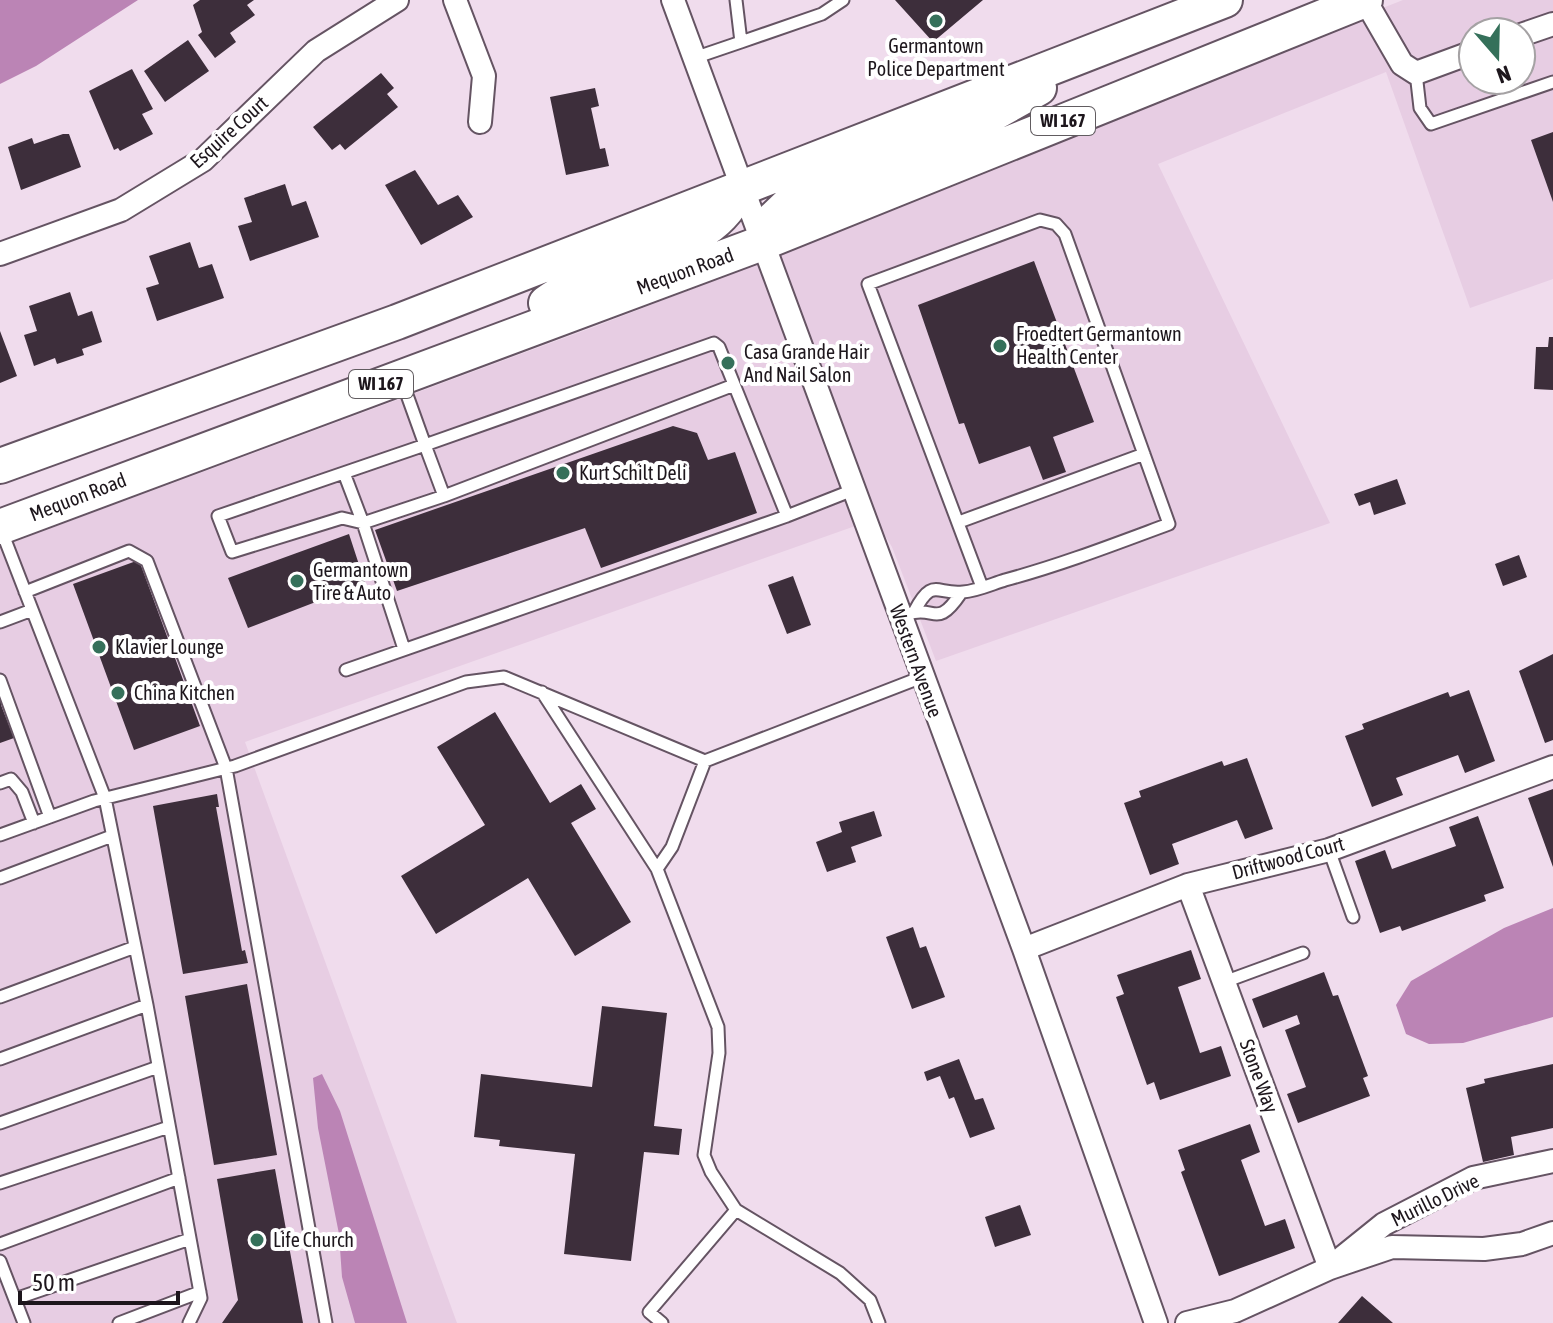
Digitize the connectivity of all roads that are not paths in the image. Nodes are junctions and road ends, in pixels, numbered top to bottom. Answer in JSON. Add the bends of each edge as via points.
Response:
{"nodes":[{"id":1,"x":397,"y":0,"type":"edge"},
{"id":2,"x":455,"y":0,"type":"edge"},
{"id":3,"x":673,"y":0,"type":"edge"},
{"id":4,"x":736,"y":0,"type":"edge"},
{"id":5,"x":843,"y":0,"type":"edge"},
{"id":6,"x":1225,"y":0,"type":"edge"},
{"id":7,"x":1365,"y":0,"type":"edge"},
{"id":8,"x":741,"y":42,"type":"junction"},
{"id":9,"x":1076,"y":57,"type":"junction"},
{"id":10,"x":694,"y":58,"type":"junction"},
{"id":11,"x":1457,"y":58,"type":"edge"},
{"id":12,"x":1416,"y":73,"type":"junction"},
{"id":13,"x":1553,"y":82,"type":"edge"},
{"id":14,"x":480,"y":122,"type":"dead end"},
{"id":15,"x":740,"y":186,"type":"junction"},
{"id":16,"x":762,"y":243,"type":"junction"},
{"id":17,"x":0,"y":254,"type":"edge"},
{"id":18,"x":382,"y":327,"type":"junction"},
{"id":19,"x":486,"y":344,"type":"junction"},
{"id":20,"x":401,"y":377,"type":"junction"},
{"id":21,"x":734,"y":385,"type":"junction"},
{"id":22,"x":425,"y":445,"type":"junction"},
{"id":23,"x":1144,"y":454,"type":"junction"},
{"id":24,"x":0,"y":466,"type":"edge"},
{"id":25,"x":344,"y":473,"type":"junction"},
{"id":26,"x":853,"y":490,"type":"junction"},
{"id":27,"x":444,"y":496,"type":"junction"},
{"id":28,"x":787,"y":516,"type":"junction"},
{"id":29,"x":959,"y":522,"type":"junction"},
{"id":30,"x":363,"y":523,"type":"junction"},
{"id":31,"x":0,"y":527,"type":"edge"},
{"id":32,"x":982,"y":587,"type":"junction"},
{"id":33,"x":25,"y":592,"type":"junction"},
{"id":34,"x":961,"y":593,"type":"junction"},
{"id":35,"x":32,"y":610,"type":"junction"},
{"id":36,"x":907,"y":614,"type":"junction"},
{"id":37,"x":0,"y":622,"type":"edge"},
{"id":38,"x":404,"y":649,"type":"junction"},
{"id":39,"x":346,"y":670,"type":"dead end"},
{"id":40,"x":922,"y":677,"type":"junction"},
{"id":41,"x":0,"y":680,"type":"edge"},
{"id":42,"x":542,"y":691,"type":"junction"},
{"id":43,"x":705,"y":761,"type":"junction"},
{"id":44,"x":1553,"y":767,"type":"edge"},
{"id":45,"x":226,"y":768,"type":"junction"},
{"id":46,"x":0,"y":783,"type":"edge"},
{"id":47,"x":105,"y":798,"type":"junction"},
{"id":48,"x":50,"y":817,"type":"junction"},
{"id":49,"x":34,"y":823,"type":"junction"},
{"id":50,"x":0,"y":835,"type":"edge"},
{"id":51,"x":112,"y":836,"type":"junction"},
{"id":52,"x":1329,"y":850,"type":"junction"},
{"id":53,"x":657,"y":869,"type":"junction"},
{"id":54,"x":0,"y":878,"type":"edge"},
{"id":55,"x":1188,"y":885,"type":"junction"},
{"id":56,"x":1353,"y":917,"type":"dead end"},
{"id":57,"x":135,"y":947,"type":"junction"},
{"id":58,"x":1024,"y":949,"type":"junction"},
{"id":59,"x":1303,"y":953,"type":"dead end"},
{"id":60,"x":1224,"y":982,"type":"junction"},
{"id":61,"x":0,"y":997,"type":"edge"},
{"id":62,"x":147,"y":1005,"type":"junction"},
{"id":63,"x":0,"y":1059,"type":"edge"},
{"id":64,"x":158,"y":1067,"type":"junction"},
{"id":65,"x":0,"y":1123,"type":"edge"},
{"id":66,"x":169,"y":1127,"type":"junction"},
{"id":67,"x":1553,"y":1161,"type":"edge"},
{"id":68,"x":179,"y":1178,"type":"junction"},
{"id":69,"x":0,"y":1183,"type":"edge"},
{"id":70,"x":736,"y":1210,"type":"junction"},
{"id":71,"x":1553,"y":1233,"type":"edge"},
{"id":72,"x":190,"y":1239,"type":"junction"},
{"id":73,"x":0,"y":1244,"type":"edge"},
{"id":74,"x":0,"y":1261,"type":"edge"},
{"id":75,"x":1330,"y":1268,"type":"junction"},
{"id":76,"x":200,"y":1292,"type":"junction"},
{"id":77,"x":15,"y":1299,"type":"junction"},
{"id":78,"x":1237,"y":1317,"type":"edge"},
{"id":79,"x":24,"y":1323,"type":"edge"},
{"id":80,"x":119,"y":1323,"type":"edge"},
{"id":81,"x":189,"y":1323,"type":"edge"},
{"id":82,"x":326,"y":1323,"type":"edge"},
{"id":83,"x":662,"y":1323,"type":"edge"},
{"id":84,"x":879,"y":1323,"type":"edge"},
{"id":85,"x":1156,"y":1323,"type":"edge"},
{"id":86,"x":1187,"y":1323,"type":"edge"}],
"edges":[{"from":1,"to":17,"type":"street","name":"Esquire Court","via":[[316,51],[203,160],[121,210]]},
{"from":2,"to":14,"type":"street","via":[[484,76]]},
{"from":3,"to":10,"type":"street","name":"Western Avenue"},
{"from":4,"to":8,"type":"lane"},
{"from":5,"to":8,"type":"lane","via":[[822,14]]},
{"from":6,"to":9,"type":"main road","number":"WI 167"},
{"from":7,"to":12,"type":"street","via":[[1402,64]]},
{"from":7,"to":16,"type":"main road","name":"Mequon Road","number":"WI 167"},
{"from":8,"to":10,"type":"lane"},
{"from":9,"to":15,"type":"main road","number":"WI 167"},
{"from":9,"to":16,"type":"main road","via":[[1028,97],[955,135],[791,202],[770,222]]},
{"from":10,"to":15,"type":"street","name":"Western Avenue"},
{"from":11,"to":12,"type":"street"},
{"from":12,"to":13,"type":"lane","via":[[1420,108],[1431,124]]},
{"from":15,"to":16,"type":"street","name":"Western Avenue"},
{"from":15,"to":18,"type":"main road","number":"WI 167"},
{"from":15,"to":19,"type":"main road","via":[[724,216],[705,231],[551,299]]},
{"from":16,"to":19,"type":"main road","name":"Mequon Road","number":"WI 167"},
{"from":16,"to":26,"type":"street","name":"Western Avenue"},
{"from":18,"to":20,"type":"main road"},
{"from":18,"to":24,"type":"main road","number":"WI 167"},
{"from":19,"to":20,"type":"main road","name":"Mequon Road","number":"WI 167"},
{"from":20,"to":22,"type":"lane"},
{"from":20,"to":31,"type":"main road","name":"Mequon Road","number":"WI 167"},
{"from":21,"to":22,"type":"lane","via":[[714,343]]},
{"from":21,"to":27,"type":"lane"},
{"from":21,"to":28,"type":"lane"},
{"from":22,"to":25,"type":"lane"},
{"from":22,"to":27,"type":"lane"},
{"from":23,"to":29,"type":"lane"},
{"from":23,"to":29,"type":"lane","via":[[1065,234],[1056,224],[1040,220],[868,284]]},
{"from":23,"to":32,"type":"lane","via":[[1169,524]]},
{"from":25,"to":30,"type":"lane"},
{"from":25,"to":30,"type":"lane","via":[[218,516],[232,552],[342,518]]},
{"from":26,"to":28,"type":"lane"},
{"from":26,"to":36,"type":"street","name":"Western Avenue"},
{"from":27,"to":30,"type":"lane"},
{"from":28,"to":38,"type":"lane"},
{"from":29,"to":32,"type":"lane"},
{"from":30,"to":38,"type":"lane"},
{"from":31,"to":33,"type":"lane"},
{"from":32,"to":34,"type":"lane"},
{"from":33,"to":35,"type":"lane"},
{"from":33,"to":45,"type":"lane","via":[[129,551],[140,554]]},
{"from":34,"to":36,"type":"lane","via":[[949,610],[932,617]]},
{"from":34,"to":36,"type":"lane","via":[[941,587],[923,594]]},
{"from":35,"to":37,"type":"lane"},
{"from":35,"to":47,"type":"lane"},
{"from":36,"to":40,"type":"street","name":"Western Avenue"},
{"from":38,"to":39,"type":"lane"},
{"from":40,"to":43,"type":"lane"},
{"from":40,"to":58,"type":"street","name":"Western Avenue"},
{"from":41,"to":48,"type":"lane"},
{"from":42,"to":43,"type":"lane"},
{"from":42,"to":45,"type":"lane","via":[[504,677],[466,682]]},
{"from":42,"to":53,"type":"lane"},
{"from":43,"to":53,"type":"lane","via":[[672,847]]},
{"from":44,"to":52,"type":"street","name":"Driftwood Court"},
{"from":45,"to":47,"type":"lane"},
{"from":45,"to":82,"type":"lane"},
{"from":46,"to":49,"type":"lane","via":[[11,779],[18,784]]},
{"from":47,"to":48,"type":"lane"},
{"from":47,"to":51,"type":"lane"},
{"from":48,"to":49,"type":"lane"},
{"from":49,"to":50,"type":"lane"},
{"from":51,"to":54,"type":"lane"},
{"from":51,"to":57,"type":"lane"},
{"from":52,"to":55,"type":"street","name":"Driftwood Court"},
{"from":52,"to":56,"type":"lane"},
{"from":53,"to":70,"type":"lane","via":[[718,1027],[704,1155]]},
{"from":55,"to":58,"type":"street","name":"Driftwood Court"},
{"from":55,"to":60,"type":"street","name":"Stone Way"},
{"from":57,"to":61,"type":"lane"},
{"from":57,"to":62,"type":"lane"},
{"from":58,"to":85,"type":"street","name":"Western Avenue"},
{"from":59,"to":60,"type":"lane"},
{"from":60,"to":75,"type":"street","name":"Stone Way"},
{"from":62,"to":63,"type":"lane"},
{"from":62,"to":64,"type":"lane"},
{"from":64,"to":65,"type":"lane"},
{"from":64,"to":66,"type":"lane"},
{"from":66,"to":68,"type":"lane"},
{"from":66,"to":69,"type":"lane"},
{"from":67,"to":75,"type":"street","name":"Murillo Drive","via":[[1473,1178],[1384,1224]]},
{"from":68,"to":72,"type":"lane"},
{"from":68,"to":73,"type":"lane"},
{"from":70,"to":83,"type":"lane","via":[[649,1312]]},
{"from":70,"to":84,"type":"lane","via":[[840,1273],[870,1300]]},
{"from":71,"to":75,"type":"street","name":"Murillo Drive","via":[[1484,1249],[1392,1247]]},
{"from":72,"to":76,"type":"lane"},
{"from":72,"to":77,"type":"lane"},
{"from":74,"to":77,"type":"lane"},
{"from":75,"to":78,"type":"street","name":"Murillo Drive"},
{"from":76,"to":80,"type":"lane"},
{"from":76,"to":81,"type":"lane"},
{"from":77,"to":79,"type":"lane"},
{"from":78,"to":86,"type":"street","name":"Murillo Drive"}]}
